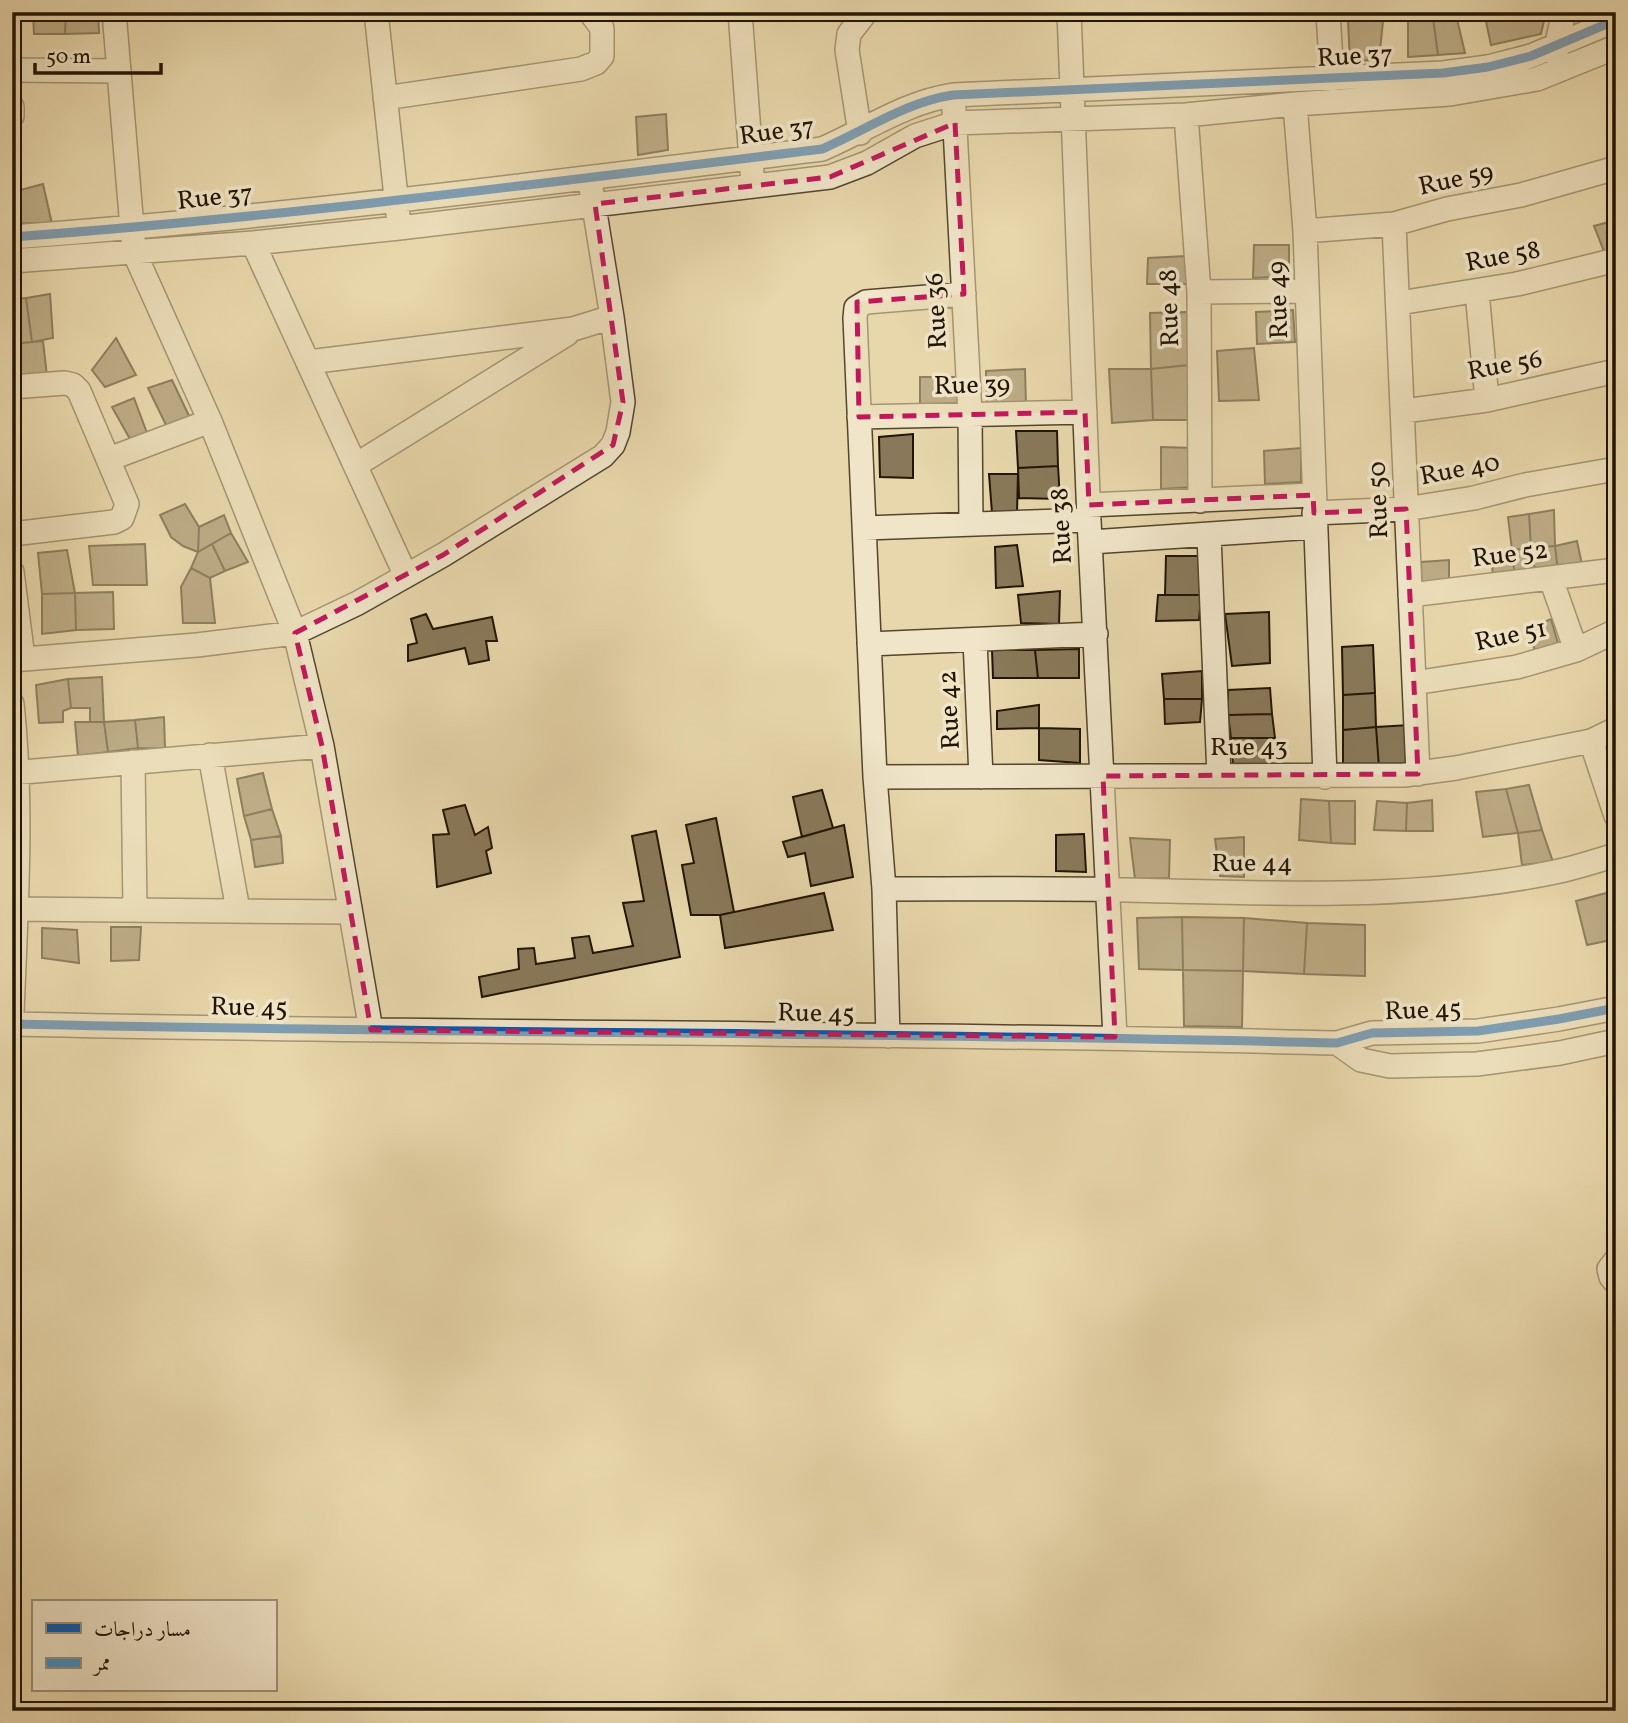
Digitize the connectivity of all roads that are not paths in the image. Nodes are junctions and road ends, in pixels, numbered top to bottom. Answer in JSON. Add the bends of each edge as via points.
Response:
{"nodes":[{"id":1,"x":114,"y":12,"type":"edge"},
{"id":2,"x":376,"y":12,"type":"edge"},
{"id":3,"x":590,"y":12,"type":"edge"},
{"id":4,"x":740,"y":12,"type":"edge"},
{"id":5,"x":866,"y":12,"type":"edge"},
{"id":6,"x":1069,"y":12,"type":"edge"},
{"id":7,"x":1328,"y":12,"type":"edge"},
{"id":8,"x":1564,"y":12,"type":"edge"},
{"id":9,"x":1616,"y":20,"type":"edge"},
{"id":10,"x":1556,"y":47,"type":"junction"},
{"id":11,"x":1616,"y":47,"type":"edge"},
{"id":12,"x":12,"y":70,"type":"edge"},
{"id":13,"x":119,"y":71,"type":"junction"},
{"id":14,"x":1557,"y":72,"type":"junction"},
{"id":15,"x":1332,"y":79,"type":"junction"},
{"id":16,"x":1072,"y":91,"type":"junction"},
{"id":17,"x":953,"y":95,"type":"junction"},
{"id":18,"x":385,"y":97,"type":"junction"},
{"id":19,"x":1295,"y":104,"type":"junction"},
{"id":20,"x":12,"y":107,"type":"edge"},
{"id":21,"x":1186,"y":115,"type":"junction"},
{"id":22,"x":12,"y":116,"type":"edge"},
{"id":23,"x":1073,"y":120,"type":"junction"},
{"id":24,"x":955,"y":123,"type":"junction"},
{"id":25,"x":860,"y":133,"type":"junction"},
{"id":26,"x":751,"y":158,"type":"junction"},
{"id":27,"x":1616,"y":168,"type":"edge"},
{"id":28,"x":588,"y":179,"type":"junction"},
{"id":29,"x":753,"y":187,"type":"junction"},
{"id":30,"x":397,"y":201,"type":"junction"},
{"id":31,"x":595,"y":204,"type":"junction"},
{"id":32,"x":1394,"y":224,"type":"junction"},
{"id":33,"x":133,"y":228,"type":"junction"},
{"id":34,"x":400,"y":228,"type":"junction"},
{"id":35,"x":1305,"y":231,"type":"junction"},
{"id":36,"x":12,"y":237,"type":"edge"},
{"id":37,"x":253,"y":243,"type":"junction"},
{"id":38,"x":134,"y":252,"type":"junction"},
{"id":39,"x":1616,"y":260,"type":"edge"},
{"id":40,"x":12,"y":261,"type":"edge"},
{"id":41,"x":1307,"y":290,"type":"junction"},
{"id":42,"x":1199,"y":292,"type":"junction"},
{"id":43,"x":1478,"y":292,"type":"junction"},
{"id":44,"x":964,"y":295,"type":"junction"},
{"id":45,"x":1399,"y":303,"type":"junction"},
{"id":46,"x":612,"y":317,"type":"junction"},
{"id":47,"x":573,"y":329,"type":"junction"},
{"id":48,"x":309,"y":362,"type":"junction"},
{"id":49,"x":1616,"y":371,"type":"edge"},
{"id":50,"x":12,"y":387,"type":"edge"},
{"id":51,"x":1487,"y":400,"type":"junction"},
{"id":52,"x":1404,"y":411,"type":"junction"},
{"id":53,"x":1085,"y":412,"type":"junction"},
{"id":54,"x":970,"y":414,"type":"junction"},
{"id":55,"x":859,"y":417,"type":"junction"},
{"id":56,"x":210,"y":421,"type":"junction"},
{"id":57,"x":109,"y":459,"type":"junction"},
{"id":58,"x":356,"y":465,"type":"junction"},
{"id":59,"x":1616,"y":469,"type":"edge"},
{"id":60,"x":1200,"y":501,"type":"junction"},
{"id":61,"x":1406,"y":509,"type":"junction"},
{"id":62,"x":1314,"y":512,"type":"junction"},
{"id":63,"x":1090,"y":522,"type":"junction"},
{"id":64,"x":971,"y":524,"type":"junction"},
{"id":65,"x":865,"y":528,"type":"junction"},
{"id":66,"x":12,"y":534,"type":"edge"},
{"id":67,"x":1209,"y":536,"type":"junction"},
{"id":68,"x":1616,"y":570,"type":"edge"},
{"id":69,"x":12,"y":572,"type":"edge"},
{"id":70,"x":406,"y":576,"type":"junction"},
{"id":71,"x":1551,"y":579,"type":"junction"},
{"id":72,"x":1410,"y":595,"type":"junction"},
{"id":73,"x":1616,"y":631,"type":"edge"},
{"id":74,"x":295,"y":634,"type":"junction"},
{"id":75,"x":1096,"y":634,"type":"junction"},
{"id":76,"x":975,"y":640,"type":"junction"},
{"id":77,"x":869,"y":644,"type":"junction"},
{"id":78,"x":1576,"y":650,"type":"junction"},
{"id":79,"x":18,"y":659,"type":"edge"},
{"id":80,"x":1414,"y":683,"type":"junction"},
{"id":81,"x":12,"y":704,"type":"edge"},
{"id":82,"x":1616,"y":729,"type":"edge"},
{"id":83,"x":1591,"y":741,"type":"junction"},
{"id":84,"x":322,"y":746,"type":"junction"},
{"id":85,"x":210,"y":755,"type":"junction"},
{"id":86,"x":133,"y":762,"type":"junction"},
{"id":87,"x":14,"y":772,"type":"edge"},
{"id":88,"x":1418,"y":774,"type":"junction"},
{"id":89,"x":1103,"y":776,"type":"junction"},
{"id":90,"x":1219,"y":776,"type":"junction"},
{"id":91,"x":875,"y":777,"type":"junction"},
{"id":92,"x":981,"y":777,"type":"junction"},
{"id":93,"x":1325,"y":777,"type":"junction"},
{"id":94,"x":1616,"y":816,"type":"edge"},
{"id":95,"x":1616,"y":855,"type":"edge"},
{"id":96,"x":884,"y":889,"type":"junction"},
{"id":97,"x":1107,"y":890,"type":"junction"},
{"id":98,"x":14,"y":909,"type":"edge"},
{"id":99,"x":135,"y":909,"type":"junction"},
{"id":100,"x":238,"y":910,"type":"junction"},
{"id":101,"x":350,"y":912,"type":"junction"},
{"id":102,"x":1616,"y":1008,"type":"edge"},
{"id":103,"x":12,"y":1013,"type":"edge"},
{"id":104,"x":12,"y":1024,"type":"edge"},
{"id":105,"x":371,"y":1030,"type":"junction"},
{"id":106,"x":888,"y":1036,"type":"junction"},
{"id":107,"x":1115,"y":1037,"type":"junction"},
{"id":108,"x":1616,"y":1041,"type":"edge"},
{"id":109,"x":1337,"y":1043,"type":"junction"},
{"id":110,"x":1616,"y":1260,"type":"edge"},
{"id":111,"x":1616,"y":1283,"type":"edge"}],
"edges":[{"from":1,"to":13,"type":"street"},
{"from":2,"to":18,"type":"street"},
{"from":3,"to":18,"type":"street","via":[[602,28],[602,56],[581,69]]},
{"from":4,"to":26,"type":"street"},
{"from":5,"to":25,"type":"street","via":[[849,34],[847,50]]},
{"from":6,"to":16,"type":"street","name":"Rue 38"},
{"from":7,"to":15,"type":"street"},
{"from":8,"to":10,"type":"street"},
{"from":9,"to":10,"type":"street","name":"Rue 37"},
{"from":10,"to":14,"type":"street"},
{"from":10,"to":15,"type":"street","name":"Rue 37","via":[[1488,67]]},
{"from":11,"to":14,"type":"street","name":"Rue 37"},
{"from":12,"to":13,"type":"street"},
{"from":13,"to":33,"type":"street"},
{"from":14,"to":19,"type":"street","name":"Rue 37","via":[[1450,94]]},
{"from":15,"to":16,"type":"street","name":"Rue 37"},
{"from":16,"to":17,"type":"street","name":"Rue 37"},
{"from":16,"to":23,"type":"street","name":"Rue 38"},
{"from":17,"to":24,"type":"street","name":"Rue 36"},
{"from":17,"to":25,"type":"street","name":"Rue 37","via":[[909,106]]},
{"from":18,"to":30,"type":"street"},
{"from":19,"to":21,"type":"street","name":"Rue 37"},
{"from":19,"to":35,"type":"street","name":"Rue 49"},
{"from":20,"to":22,"type":"street"},
{"from":21,"to":23,"type":"street","name":"Rue 37"},
{"from":21,"to":42,"type":"street","name":"Rue 48"},
{"from":23,"to":24,"type":"street","name":"Rue 37"},
{"from":23,"to":53,"type":"street","name":"Rue 38"},
{"from":24,"to":29,"type":"street","name":"Rue 37","via":[[915,136],[830,177]]},
{"from":24,"to":44,"type":"street","name":"Rue 36"},
{"from":25,"to":26,"type":"street","name":"Rue 37","via":[[822,149]]},
{"from":26,"to":28,"type":"street","name":"Rue 37"},
{"from":26,"to":29,"type":"street"},
{"from":27,"to":32,"type":"street","name":"Rue 59"},
{"from":28,"to":30,"type":"street","name":"Rue 37"},
{"from":28,"to":31,"type":"street"},
{"from":29,"to":31,"type":"street","name":"Rue 37"},
{"from":30,"to":33,"type":"street","name":"Rue 37"},
{"from":30,"to":34,"type":"street"},
{"from":31,"to":34,"type":"street","name":"Rue 37"},
{"from":31,"to":46,"type":"street"},
{"from":32,"to":35,"type":"street","name":"Rue 59"},
{"from":32,"to":45,"type":"street","name":"Rue 50"},
{"from":33,"to":36,"type":"street","name":"Rue 37"},
{"from":33,"to":38,"type":"street"},
{"from":34,"to":37,"type":"street","name":"Rue 37"},
{"from":35,"to":41,"type":"street","name":"Rue 49"},
{"from":37,"to":38,"type":"street","name":"Rue 37"},
{"from":37,"to":48,"type":"street"},
{"from":38,"to":40,"type":"street","name":"Rue 37"},
{"from":38,"to":56,"type":"street"},
{"from":39,"to":43,"type":"street","name":"Rue 58"},
{"from":41,"to":42,"type":"street"},
{"from":41,"to":62,"type":"street","name":"Rue 49"},
{"from":42,"to":60,"type":"street","name":"Rue 48"},
{"from":43,"to":45,"type":"street","name":"Rue 58"},
{"from":43,"to":51,"type":"street"},
{"from":44,"to":54,"type":"street","name":"Rue 36"},
{"from":44,"to":55,"type":"street","via":[[866,302],[856,308]]},
{"from":45,"to":52,"type":"street","name":"Rue 50"},
{"from":46,"to":47,"type":"street"},
{"from":46,"to":70,"type":"street","via":[[623,402],[613,445]]},
{"from":47,"to":48,"type":"street"},
{"from":47,"to":58,"type":"street"},
{"from":48,"to":58,"type":"street"},
{"from":49,"to":51,"type":"street","name":"Rue 56"},
{"from":50,"to":57,"type":"street","via":[[74,385]]},
{"from":51,"to":52,"type":"street","name":"Rue 56"},
{"from":52,"to":61,"type":"street","name":"Rue 50"},
{"from":53,"to":54,"type":"street","name":"Rue 39"},
{"from":53,"to":63,"type":"street","name":"Rue 38"},
{"from":54,"to":55,"type":"street","name":"Rue 39"},
{"from":54,"to":64,"type":"street","name":"Rue 36"},
{"from":55,"to":65,"type":"street"},
{"from":56,"to":57,"type":"street"},
{"from":56,"to":74,"type":"street"},
{"from":57,"to":66,"type":"street","via":[[127,504],[122,518]]},
{"from":58,"to":70,"type":"street"},
{"from":59,"to":61,"type":"street","name":"Rue 40"},
{"from":60,"to":62,"type":"street","name":"Rue 40"},
{"from":60,"to":63,"type":"street","name":"Rue 40"},
{"from":61,"to":62,"type":"street","name":"Rue 40"},
{"from":61,"to":72,"type":"street","name":"Rue 50"},
{"from":62,"to":67,"type":"street","name":"Rue 40"},
{"from":62,"to":93,"type":"street","name":"Rue 49"},
{"from":63,"to":64,"type":"street","name":"Rue 40"},
{"from":63,"to":67,"type":"street","name":"Rue 40"},
{"from":63,"to":75,"type":"street","name":"Rue 38"},
{"from":64,"to":65,"type":"street","name":"Rue 40"},
{"from":65,"to":77,"type":"street"},
{"from":67,"to":90,"type":"street"},
{"from":68,"to":71,"type":"street","name":"Rue 52"},
{"from":69,"to":79,"type":"street"},
{"from":70,"to":74,"type":"street"},
{"from":71,"to":72,"type":"street","name":"Rue 52"},
{"from":71,"to":78,"type":"street"},
{"from":72,"to":80,"type":"street","name":"Rue 50"},
{"from":73,"to":78,"type":"street","name":"Rue 51"},
{"from":74,"to":79,"type":"street"},
{"from":74,"to":84,"type":"street"},
{"from":75,"to":76,"type":"street"},
{"from":75,"to":89,"type":"street","name":"Rue 38"},
{"from":76,"to":77,"type":"street"},
{"from":76,"to":92,"type":"street","name":"Rue 42"},
{"from":77,"to":91,"type":"street"},
{"from":78,"to":80,"type":"street","name":"Rue 51","via":[[1517,667]]},
{"from":80,"to":88,"type":"street","name":"Rue 50"},
{"from":81,"to":87,"type":"street"},
{"from":82,"to":83,"type":"street","name":"Rue 43"},
{"from":83,"to":88,"type":"street","name":"Rue 43"},
{"from":83,"to":94,"type":"street"},
{"from":84,"to":85,"type":"street"},
{"from":84,"to":101,"type":"street"},
{"from":85,"to":86,"type":"street"},
{"from":85,"to":100,"type":"street"},
{"from":86,"to":87,"type":"street"},
{"from":86,"to":99,"type":"street"},
{"from":87,"to":98,"type":"street"},
{"from":88,"to":93,"type":"street","name":"Rue 43"},
{"from":89,"to":90,"type":"street","name":"Rue 43"},
{"from":89,"to":92,"type":"street","name":"Rue 43"},
{"from":89,"to":97,"type":"street","name":"Rue 38"},
{"from":90,"to":93,"type":"street","name":"Rue 43"},
{"from":91,"to":92,"type":"street","name":"Rue 43"},
{"from":91,"to":96,"type":"street"},
{"from":95,"to":97,"type":"street","name":"Rue 44","via":[[1556,872],[1428,889]]},
{"from":96,"to":97,"type":"street","name":"Rue 44"},
{"from":96,"to":106,"type":"street"},
{"from":97,"to":107,"type":"street","name":"Rue 38"},
{"from":98,"to":99,"type":"street"},
{"from":98,"to":103,"type":"street"},
{"from":99,"to":100,"type":"street"},
{"from":100,"to":101,"type":"street"},
{"from":101,"to":105,"type":"street"},
{"from":102,"to":109,"type":"street","name":"Rue 45","via":[[1478,1031],[1372,1033]]},
{"from":104,"to":105,"type":"street","name":"Rue 45"},
{"from":105,"to":106,"type":"street","name":"Rue 45"},
{"from":106,"to":107,"type":"street","name":"Rue 45"},
{"from":107,"to":109,"type":"street","name":"Rue 45"},
{"from":108,"to":109,"type":"street","name":"Rue 45","via":[[1478,1064],[1390,1066],[1362,1060]]},
{"from":110,"to":111,"type":"street","via":[[1609,1269]]}]}
